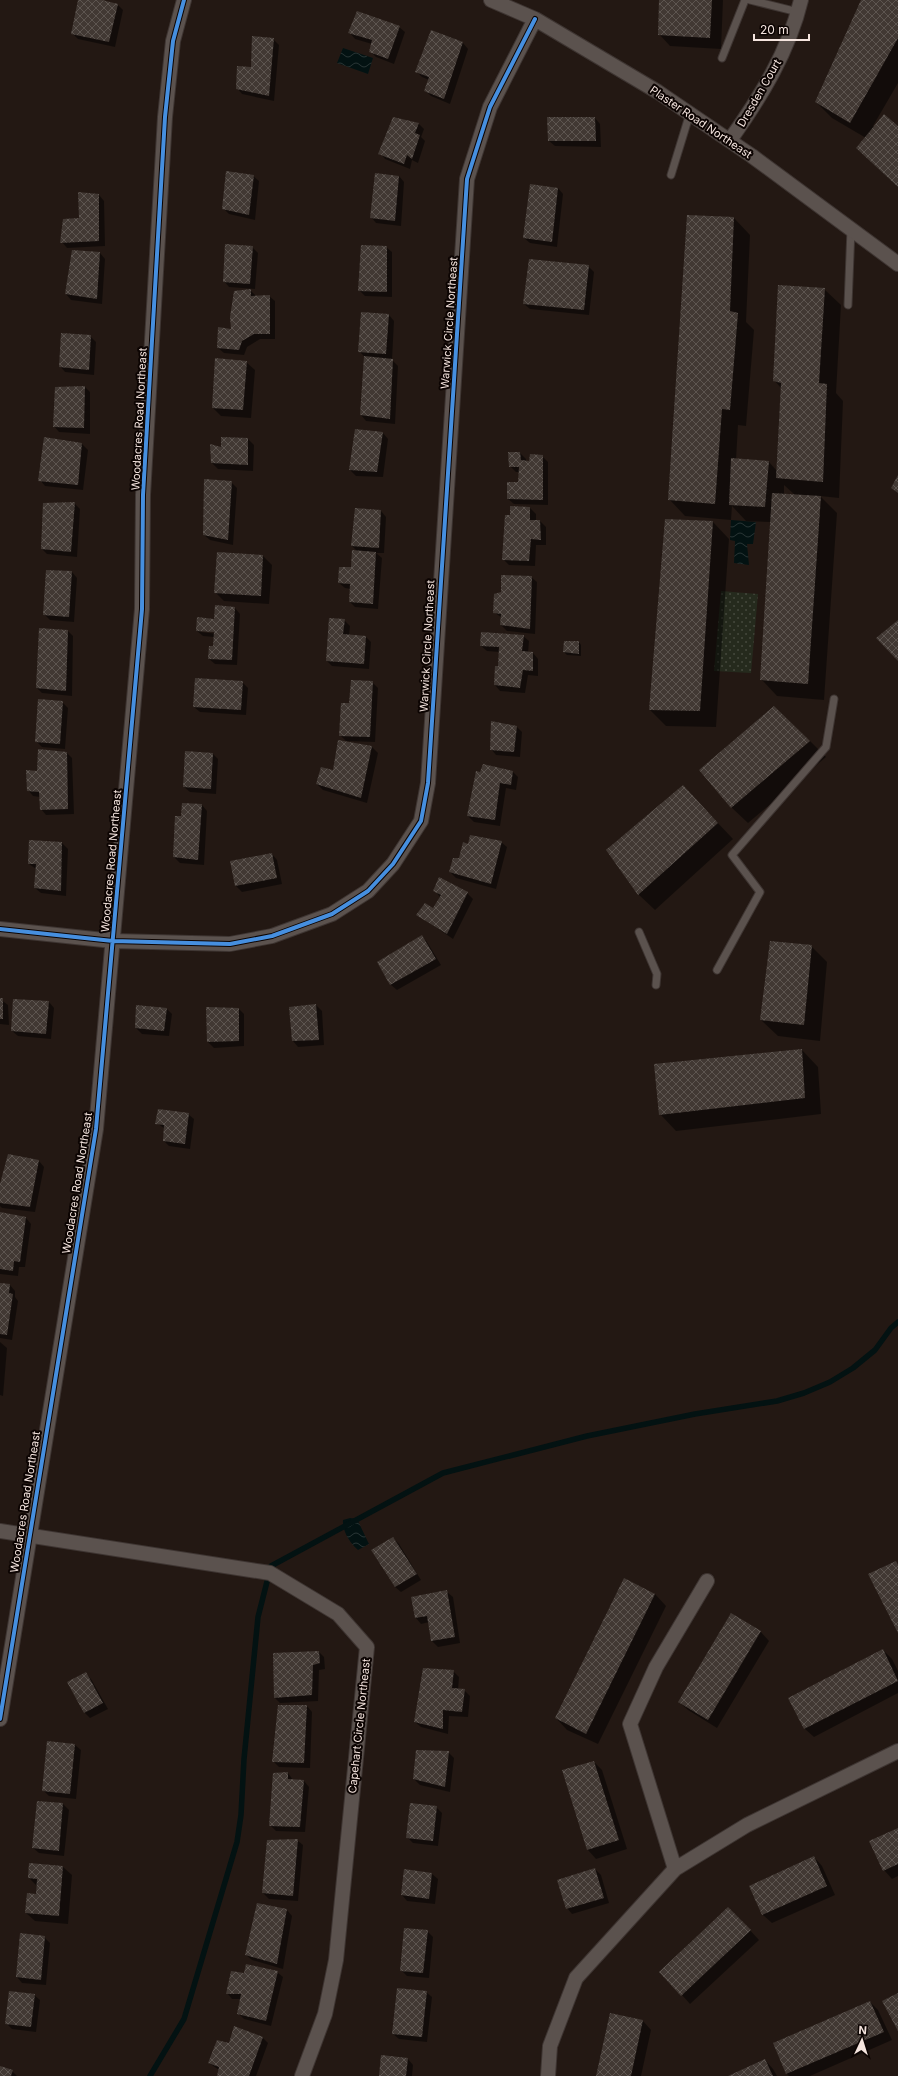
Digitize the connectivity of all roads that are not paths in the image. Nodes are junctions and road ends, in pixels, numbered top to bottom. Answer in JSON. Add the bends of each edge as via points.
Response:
{"nodes":[{"id":1,"x":184,"y":0,"type":"edge"},
{"id":2,"x":491,"y":0,"type":"edge"},
{"id":3,"x":745,"y":0,"type":"edge"},
{"id":4,"x":750,"y":0,"type":"edge"},
{"id":5,"x":799,"y":6,"type":"edge"},
{"id":6,"x":535,"y":18,"type":"junction"},
{"id":7,"x":722,"y":58,"type":"dead end"},
{"id":8,"x":690,"y":113,"type":"junction"},
{"id":9,"x":730,"y":140,"type":"junction"},
{"id":10,"x":671,"y":175,"type":"dead end"},
{"id":11,"x":851,"y":228,"type":"junction"},
{"id":12,"x":898,"y":264,"type":"edge"},
{"id":13,"x":848,"y":306,"type":"dead end"},
{"id":14,"x":834,"y":699,"type":"dead end"},
{"id":15,"x":0,"y":929,"type":"edge"},
{"id":16,"x":639,"y":932,"type":"dead end"},
{"id":17,"x":113,"y":941,"type":"junction"},
{"id":18,"x":718,"y":970,"type":"dead end"},
{"id":19,"x":656,"y":985,"type":"dead end"},
{"id":20,"x":0,"y":1531,"type":"edge"},
{"id":21,"x":30,"y":1535,"type":"junction"},
{"id":22,"x":707,"y":1581,"type":"dead end"},
{"id":23,"x":0,"y":1718,"type":"edge"},
{"id":24,"x":898,"y":1750,"type":"edge"},
{"id":25,"x":675,"y":1869,"type":"junction"},
{"id":26,"x":302,"y":2076,"type":"edge"},
{"id":27,"x":548,"y":2076,"type":"edge"}],
"edges":[{"from":1,"to":17,"type":"street","name":"Woodacres Road Northeast","via":[[173,41],[165,117],[143,495],[142,609]]},
{"from":2,"to":6,"type":"street","name":"Plaster Road Northeast"},
{"from":3,"to":7,"type":"lane"},
{"from":4,"to":5,"type":"lane"},
{"from":5,"to":9,"type":"street","name":"Dresden Court","via":[[781,55],[761,93]]},
{"from":6,"to":8,"type":"street","name":"Plaster Road Northeast"},
{"from":6,"to":17,"type":"street","name":"Warwick Circle Northeast","via":[[490,107],[466,179],[428,783],[421,821],[393,864],[373,885],[332,914],[272,936],[230,944]]},
{"from":8,"to":9,"type":"street","name":"Plaster Road Northeast"},
{"from":8,"to":10,"type":"lane"},
{"from":9,"to":11,"type":"street","name":"Plaster Road Northeast"},
{"from":11,"to":12,"type":"street","name":"Plaster Road Northeast"},
{"from":11,"to":13,"type":"lane"},
{"from":14,"to":18,"type":"lane","via":[[826,747],[732,855],[760,892]]},
{"from":15,"to":17,"type":"street","name":"Warwick Circle Northeast"},
{"from":16,"to":19,"type":"lane","via":[[657,974]]},
{"from":17,"to":21,"type":"street","name":"Woodacres Road Northeast","via":[[96,1129]]},
{"from":20,"to":21,"type":"street","name":"Capehart Circle Northeast"},
{"from":21,"to":23,"type":"street","name":"Woodacres Road Northeast"},
{"from":21,"to":26,"type":"street","name":"Capehart Circle Northeast","via":[[270,1573],[338,1614],[367,1647],[336,1960],[325,2014]]},
{"from":22,"to":25,"type":"street","via":[[656,1667],[630,1724]]},
{"from":24,"to":25,"type":"street","via":[[747,1825]]},
{"from":25,"to":27,"type":"street","via":[[576,1978],[550,2046]]}]}
